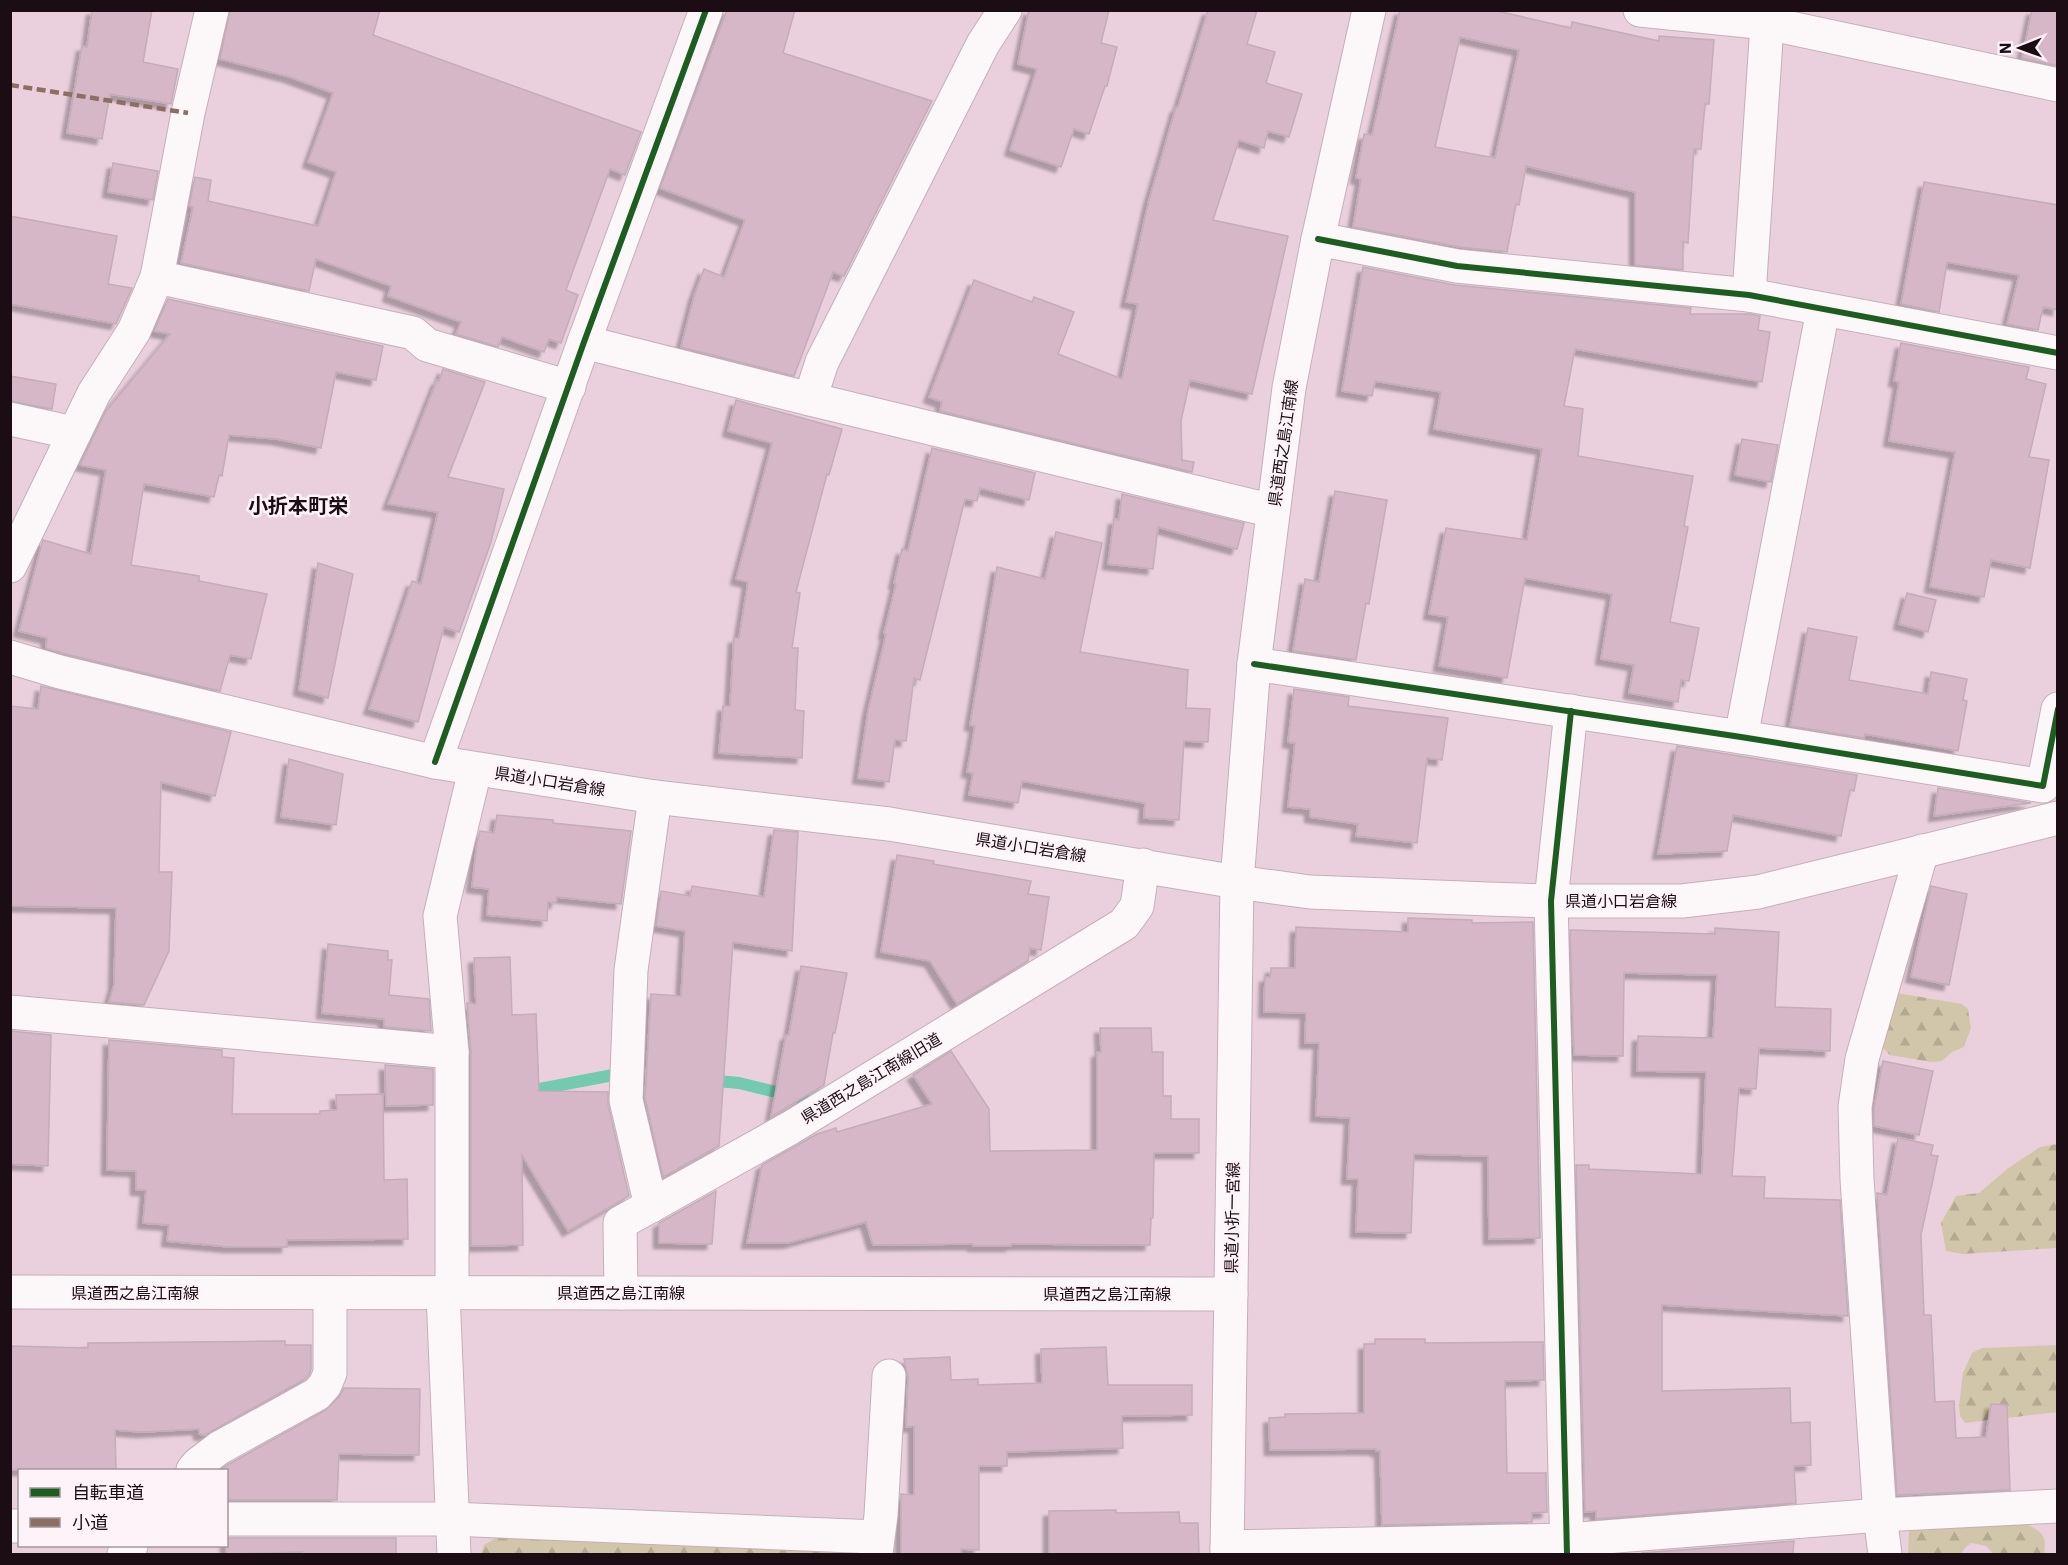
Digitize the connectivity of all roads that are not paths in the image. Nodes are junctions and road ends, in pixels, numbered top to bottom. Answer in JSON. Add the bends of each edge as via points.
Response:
{"nodes":[{"id":1,"x":212,"y":10,"type":"edge"},
{"id":2,"x":706,"y":10,"type":"edge"},
{"id":3,"x":1005,"y":10,"type":"edge"},
{"id":4,"x":1369,"y":10,"type":"edge"},
{"id":5,"x":1640,"y":10,"type":"edge"},
{"id":6,"x":1768,"y":17,"type":"edge"},
{"id":7,"x":2058,"y":85,"type":"edge"},
{"id":8,"x":1318,"y":239,"type":"junction"},
{"id":9,"x":157,"y":277,"type":"junction"},
{"id":10,"x":1749,"y":295,"type":"junction"},
{"id":11,"x":1823,"y":310,"type":"junction"},
{"id":12,"x":584,"y":342,"type":"junction"},
{"id":13,"x":2058,"y":353,"type":"edge"},
{"id":14,"x":569,"y":387,"type":"junction"},
{"id":15,"x":810,"y":399,"type":"junction"},
{"id":16,"x":10,"y":418,"type":"edge"},
{"id":17,"x":74,"y":433,"type":"junction"},
{"id":18,"x":1274,"y":511,"type":"junction"},
{"id":19,"x":10,"y":566,"type":"edge"},
{"id":20,"x":10,"y":657,"type":"edge"},
{"id":21,"x":1254,"y":664,"type":"junction"},
{"id":22,"x":2058,"y":709,"type":"edge"},
{"id":23,"x":1571,"y":711,"type":"junction"},
{"id":24,"x":1741,"y":737,"type":"junction"},
{"id":25,"x":435,"y":762,"type":"junction"},
{"id":26,"x":475,"y":770,"type":"junction"},
{"id":27,"x":2043,"y":786,"type":"junction"},
{"id":28,"x":655,"y":797,"type":"junction"},
{"id":29,"x":2054,"y":818,"type":"edge"},
{"id":30,"x":1922,"y":851,"type":"junction"},
{"id":31,"x":1143,"y":865,"type":"junction"},
{"id":32,"x":1237,"y":882,"type":"junction"},
{"id":33,"x":1551,"y":901,"type":"junction"},
{"id":34,"x":10,"y":1012,"type":"edge"},
{"id":35,"x":452,"y":1052,"type":"junction"},
{"id":36,"x":651,"y":1206,"type":"junction"},
{"id":37,"x":10,"y":1292,"type":"edge"},
{"id":38,"x":330,"y":1293,"type":"junction"},
{"id":39,"x":448,"y":1293,"type":"junction"},
{"id":40,"x":621,"y":1293,"type":"junction"},
{"id":41,"x":1231,"y":1294,"type":"junction"},
{"id":42,"x":889,"y":1376,"type":"dead end"},
{"id":43,"x":194,"y":1469,"type":"edge"},
{"id":44,"x":2058,"y":1506,"type":"edge"},
{"id":45,"x":1880,"y":1515,"type":"junction"},
{"id":46,"x":228,"y":1519,"type":"edge"},
{"id":47,"x":451,"y":1519,"type":"junction"},
{"id":48,"x":877,"y":1546,"type":"edge"},
{"id":49,"x":1567,"y":1547,"type":"edge"},
{"id":50,"x":1227,"y":1551,"type":"edge"},
{"id":51,"x":454,"y":1554,"type":"edge"},
{"id":52,"x":1886,"y":1554,"type":"edge"}],
"edges":[{"from":1,"to":9,"type":"street"},
{"from":2,"to":12,"type":"street"},
{"from":3,"to":15,"type":"street","via":[[983,44],[822,362]]},
{"from":4,"to":8,"type":"street","name":"県道西之島江南線"},
{"from":5,"to":6,"type":"street"},
{"from":6,"to":7,"type":"street"},
{"from":6,"to":10,"type":"street"},
{"from":8,"to":10,"type":"street","via":[[1457,266]]},
{"from":8,"to":18,"type":"street","name":"県道西之島江南線","via":[[1289,387]]},
{"from":9,"to":14,"type":"street","via":[[413,333],[427,345]]},
{"from":9,"to":17,"type":"street","via":[[134,331],[94,393]]},
{"from":10,"to":11,"type":"street"},
{"from":11,"to":13,"type":"street"},
{"from":11,"to":24,"type":"street"},
{"from":12,"to":14,"type":"street"},
{"from":12,"to":15,"type":"street"},
{"from":14,"to":25,"type":"street"},
{"from":15,"to":18,"type":"street"},
{"from":16,"to":17,"type":"street"},
{"from":17,"to":19,"type":"street"},
{"from":18,"to":21,"type":"street","name":"県道西之島江南線"},
{"from":20,"to":25,"type":"street","name":"県道小口岩倉線"},
{"from":21,"to":23,"type":"street"},
{"from":21,"to":32,"type":"street","name":"県道西之島江南線"},
{"from":22,"to":27,"type":"street"},
{"from":23,"to":24,"type":"street"},
{"from":23,"to":33,"type":"street"},
{"from":24,"to":27,"type":"street"},
{"from":25,"to":26,"type":"street","name":"県道小口岩倉線"},
{"from":26,"to":28,"type":"street","name":"県道小口岩倉線"},
{"from":26,"to":35,"type":"street","via":[[440,916]]},
{"from":27,"to":29,"type":"street"},
{"from":28,"to":31,"type":"street","name":"県道小口岩倉線","via":[[889,824]]},
{"from":28,"to":36,"type":"street","via":[[631,970],[626,1100]]},
{"from":29,"to":30,"type":"street","name":"県道小口岩倉線"},
{"from":30,"to":33,"type":"street","name":"県道小口岩倉線","via":[[1758,892],[1682,901]]},
{"from":30,"to":45,"type":"street","via":[[1862,1059],[1855,1107]]},
{"from":31,"to":32,"type":"street","name":"県道小口岩倉線"},
{"from":31,"to":36,"type":"street","name":"県道西之島江南線旧道","via":[[1137,906],[1124,924],[790,1128]]},
{"from":32,"to":33,"type":"street","name":"県道小口岩倉線","via":[[1310,892]]},
{"from":32,"to":41,"type":"street","name":"県道小折一宮線"},
{"from":33,"to":49,"type":"street"},
{"from":34,"to":35,"type":"street"},
{"from":35,"to":39,"type":"street"},
{"from":36,"to":40,"type":"street","name":"県道西之島江南線旧道","via":[[620,1223]]},
{"from":37,"to":38,"type":"street","name":"県道西之島江南線"},
{"from":38,"to":39,"type":"street","name":"県道西之島江南線"},
{"from":38,"to":43,"type":"street","via":[[330,1373],[325,1385],[317,1394],[219,1448]]},
{"from":39,"to":40,"type":"street","name":"県道西之島江南線"},
{"from":39,"to":47,"type":"street"},
{"from":40,"to":41,"type":"street","name":"県道西之島江南線"},
{"from":41,"to":50,"type":"street","name":"県道小折一宮線"},
{"from":42,"to":48,"type":"street"},
{"from":44,"to":45,"type":"street"},
{"from":45,"to":49,"type":"street"},
{"from":45,"to":52,"type":"street"},
{"from":46,"to":47,"type":"street"},
{"from":47,"to":48,"type":"street"},
{"from":47,"to":51,"type":"street"},
{"from":49,"to":50,"type":"street"}]}
